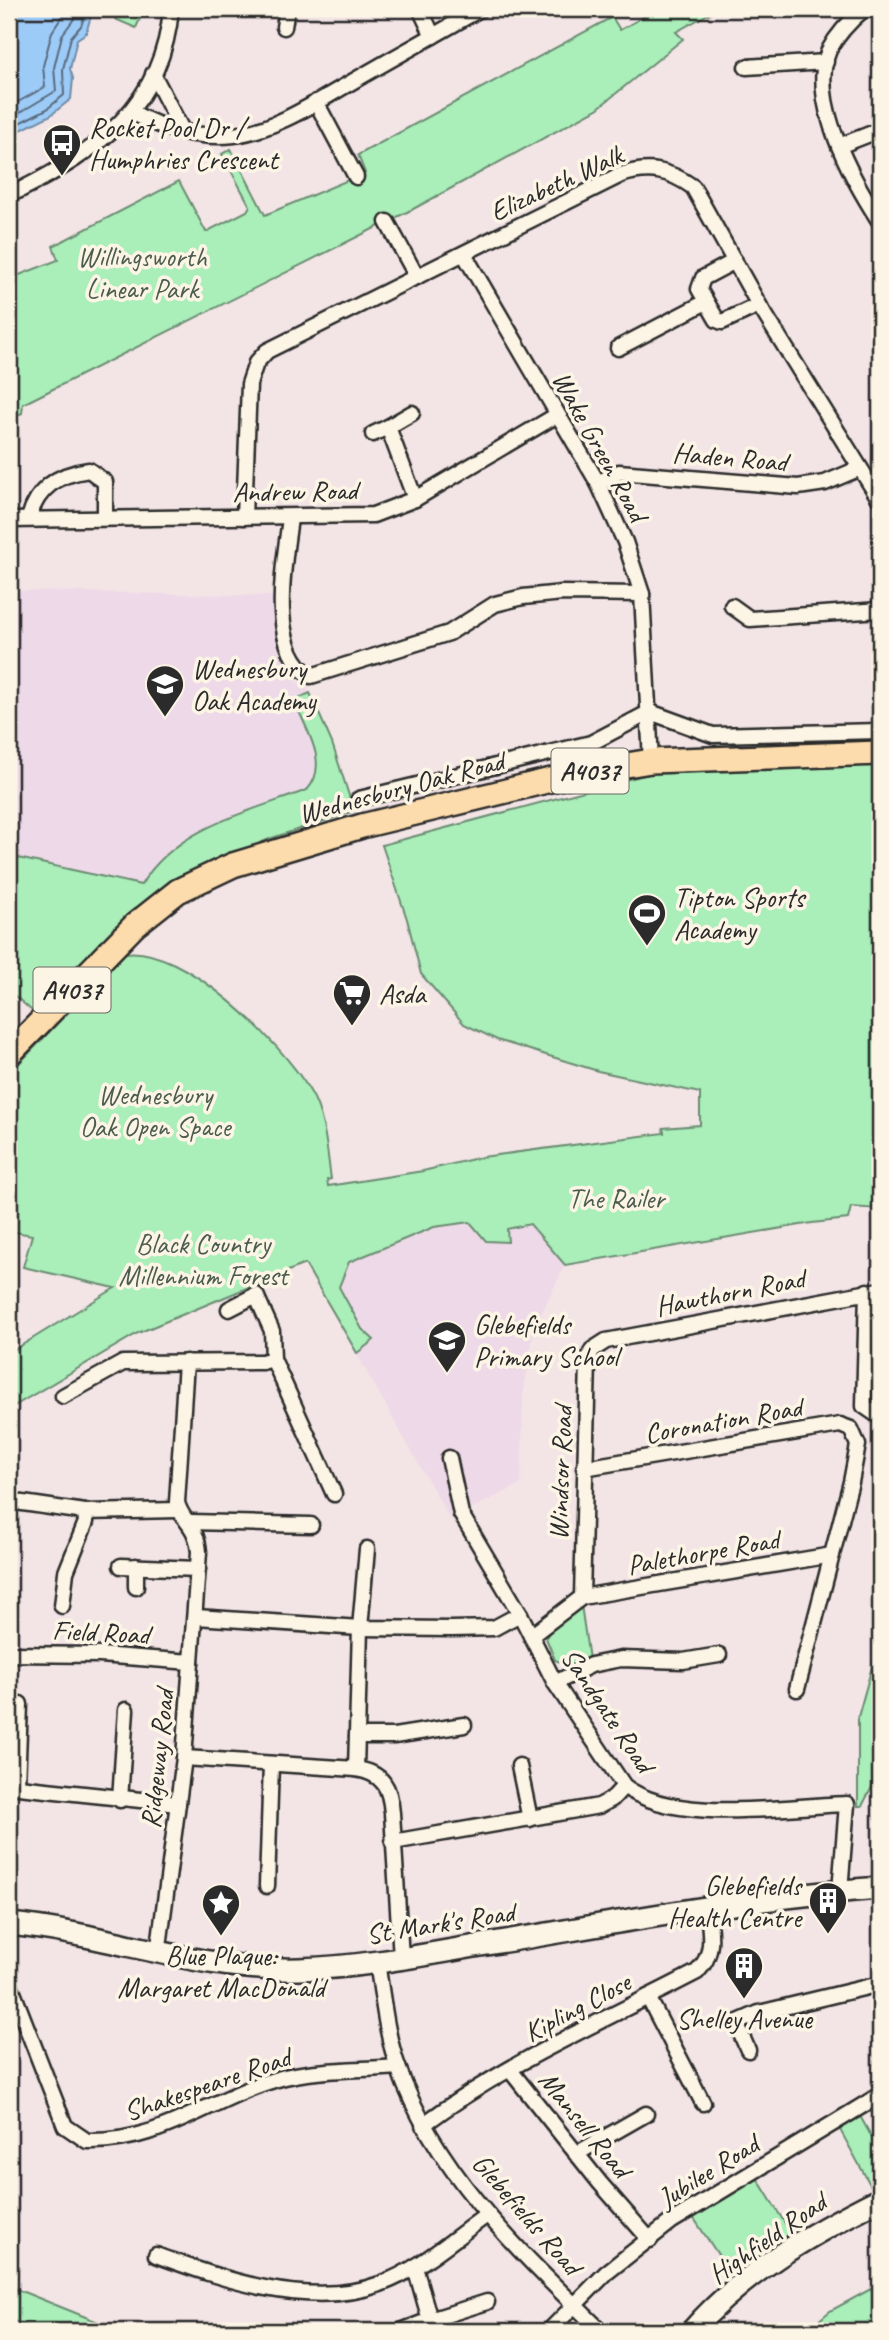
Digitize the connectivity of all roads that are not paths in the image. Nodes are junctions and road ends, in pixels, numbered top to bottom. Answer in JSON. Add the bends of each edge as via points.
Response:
{"nodes":[{"id":1,"x":172,"y":9,"type":"edge"},
{"id":2,"x":287,"y":9,"type":"edge"},
{"id":3,"x":419,"y":9,"type":"edge"},
{"id":4,"x":480,"y":9,"type":"edge"},
{"id":5,"x":864,"y":9,"type":"edge"},
{"id":6,"x":284,"y":27,"type":"dead end"},
{"id":7,"x":433,"y":36,"type":"junction"},
{"id":8,"x":826,"y":62,"type":"junction"},
{"id":9,"x":746,"y":67,"type":"dead end"},
{"id":10,"x":153,"y":75,"type":"junction"},
{"id":11,"x":316,"y":102,"type":"junction"},
{"id":12,"x":132,"y":112,"type":"junction"},
{"id":13,"x":183,"y":130,"type":"junction"},
{"id":14,"x":880,"y":130,"type":"edge"},
{"id":15,"x":839,"y":146,"type":"junction"},
{"id":16,"x":356,"y":177,"type":"dead end"},
{"id":17,"x":9,"y":193,"type":"edge"},
{"id":18,"x":387,"y":222,"type":"dead end"},
{"id":19,"x":880,"y":222,"type":"edge"},
{"id":20,"x":464,"y":254,"type":"junction"},
{"id":21,"x":735,"y":261,"type":"junction"},
{"id":22,"x":417,"y":277,"type":"junction"},
{"id":23,"x":706,"y":302,"type":"junction"},
{"id":24,"x":759,"y":305,"type":"junction"},
{"id":25,"x":618,"y":348,"type":"dead end"},
{"id":26,"x":412,"y":413,"type":"dead end"},
{"id":27,"x":557,"y":415,"type":"junction"},
{"id":28,"x":388,"y":427,"type":"junction"},
{"id":29,"x":373,"y":434,"type":"dead end"},
{"id":30,"x":858,"y":469,"type":"junction"},
{"id":31,"x":598,"y":483,"type":"junction"},
{"id":32,"x":415,"y":499,"type":"junction"},
{"id":33,"x":880,"y":500,"type":"edge"},
{"id":34,"x":105,"y":517,"type":"junction"},
{"id":35,"x":244,"y":517,"type":"junction"},
{"id":36,"x":29,"y":518,"type":"junction"},
{"id":37,"x":290,"y":518,"type":"junction"},
{"id":38,"x":9,"y":520,"type":"edge"},
{"id":39,"x":642,"y":594,"type":"junction"},
{"id":40,"x":732,"y":606,"type":"dead end"},
{"id":41,"x":880,"y":610,"type":"edge"},
{"id":42,"x":650,"y":712,"type":"junction"},
{"id":43,"x":880,"y":730,"type":"edge"},
{"id":44,"x":880,"y":753,"type":"edge"},
{"id":45,"x":651,"y":761,"type":"junction"},
{"id":46,"x":359,"y":799,"type":"dead end"},
{"id":47,"x":9,"y":1054,"type":"edge"},
{"id":48,"x":874,"y":1291,"type":"edge"},
{"id":49,"x":229,"y":1309,"type":"dead end"},
{"id":50,"x":592,"y":1350,"type":"joint"},
{"id":51,"x":273,"y":1359,"type":"junction"},
{"id":52,"x":186,"y":1362,"type":"junction"},
{"id":53,"x":63,"y":1396,"type":"dead end"},
{"id":54,"x":878,"y":1416,"type":"edge"},
{"id":55,"x":449,"y":1458,"type":"dead end"},
{"id":56,"x":584,"y":1468,"type":"junction"},
{"id":57,"x":334,"y":1494,"type":"dead end"},
{"id":58,"x":9,"y":1501,"type":"edge"},
{"id":59,"x":178,"y":1510,"type":"junction"},
{"id":60,"x":85,"y":1512,"type":"junction"},
{"id":61,"x":190,"y":1522,"type":"junction"},
{"id":62,"x":311,"y":1525,"type":"dead end"},
{"id":63,"x":367,"y":1549,"type":"dead end"},
{"id":64,"x":832,"y":1555,"type":"junction"},
{"id":65,"x":198,"y":1569,"type":"junction"},
{"id":66,"x":136,"y":1587,"type":"dead end"},
{"id":67,"x":582,"y":1597,"type":"junction"},
{"id":68,"x":62,"y":1606,"type":"dead end"},
{"id":69,"x":520,"y":1614,"type":"junction"},
{"id":70,"x":196,"y":1617,"type":"junction"},
{"id":71,"x":360,"y":1628,"type":"junction"},
{"id":72,"x":531,"y":1636,"type":"junction"},
{"id":73,"x":9,"y":1654,"type":"edge"},
{"id":74,"x":719,"y":1655,"type":"dead end"},
{"id":75,"x":191,"y":1662,"type":"junction"},
{"id":76,"x":555,"y":1683,"type":"junction"},
{"id":77,"x":797,"y":1689,"type":"dead end"},
{"id":78,"x":20,"y":1704,"type":"dead end"},
{"id":79,"x":126,"y":1710,"type":"dead end"},
{"id":80,"x":464,"y":1725,"type":"dead end"},
{"id":81,"x":357,"y":1735,"type":"junction"},
{"id":82,"x":184,"y":1758,"type":"junction"},
{"id":83,"x":271,"y":1764,"type":"junction"},
{"id":84,"x":519,"y":1766,"type":"dead end"},
{"id":85,"x":356,"y":1769,"type":"junction"},
{"id":86,"x":13,"y":1786,"type":"edge"},
{"id":87,"x":624,"y":1786,"type":"junction"},
{"id":88,"x":120,"y":1800,"type":"junction"},
{"id":89,"x":178,"y":1804,"type":"junction"},
{"id":90,"x":530,"y":1819,"type":"junction"},
{"id":91,"x":393,"y":1842,"type":"junction"},
{"id":92,"x":267,"y":1886,"type":"dead end"},
{"id":93,"x":880,"y":1888,"type":"edge"},
{"id":94,"x":840,"y":1891,"type":"junction"},
{"id":95,"x":707,"y":1906,"type":"junction"},
{"id":96,"x":9,"y":1924,"type":"edge"},
{"id":97,"x":158,"y":1954,"type":"junction"},
{"id":98,"x":401,"y":1958,"type":"junction"},
{"id":99,"x":377,"y":1963,"type":"junction"},
{"id":100,"x":9,"y":1982,"type":"edge"},
{"id":101,"x":880,"y":1984,"type":"edge"},
{"id":102,"x":649,"y":1997,"type":"junction"},
{"id":103,"x":748,"y":2050,"type":"dead end"},
{"id":104,"x":398,"y":2067,"type":"junction"},
{"id":105,"x":510,"y":2070,"type":"junction"},
{"id":106,"x":880,"y":2095,"type":"edge"},
{"id":107,"x":703,"y":2103,"type":"dead end"},
{"id":108,"x":646,"y":2114,"type":"dead end"},
{"id":109,"x":423,"y":2125,"type":"junction"},
{"id":110,"x":576,"y":2154,"type":"junction"},
{"id":111,"x":880,"y":2199,"type":"edge"},
{"id":112,"x":487,"y":2215,"type":"junction"},
{"id":113,"x":650,"y":2240,"type":"junction"},
{"id":114,"x":156,"y":2255,"type":"dead end"},
{"id":115,"x":415,"y":2267,"type":"junction"},
{"id":116,"x":487,"y":2302,"type":"dead end"},
{"id":117,"x":573,"y":2305,"type":"junction"},
{"id":118,"x":430,"y":2320,"type":"junction"},
{"id":119,"x":401,"y":2331,"type":"edge"},
{"id":120,"x":550,"y":2331,"type":"edge"},
{"id":121,"x":601,"y":2331,"type":"edge"},
{"id":122,"x":692,"y":2331,"type":"edge"}],
"edges":[{"from":1,"to":10,"type":"street"},
{"from":2,"to":6,"type":"street"},
{"from":3,"to":7,"type":"street"},
{"from":4,"to":7,"type":"street"},
{"from":5,"to":8,"type":"street","via":[[830,49]]},
{"from":7,"to":11,"type":"street"},
{"from":8,"to":9,"type":"street"},
{"from":8,"to":15,"type":"street","via":[[826,98]]},
{"from":10,"to":12,"type":"street"},
{"from":10,"to":13,"type":"street"},
{"from":11,"to":13,"type":"street","via":[[262,129],[233,135]]},
{"from":11,"to":16,"type":"street"},
{"from":12,"to":13,"type":"street","via":[[153,124]]},
{"from":12,"to":17,"type":"street","via":[[83,156]]},
{"from":14,"to":15,"type":"street"},
{"from":15,"to":19,"type":"street","via":[[854,183]]},
{"from":18,"to":22,"type":"street"},
{"from":20,"to":21,"type":"street","name":"Elizabeth Walk","via":[[621,175],[654,169],[693,187]]},
{"from":20,"to":22,"type":"street","name":"Elizabeth Walk"},
{"from":20,"to":27,"type":"street","name":"Wake Green Road"},
{"from":21,"to":23,"type":"street","via":[[700,281]]},
{"from":21,"to":24,"type":"street","name":"Elizabeth Walk"},
{"from":22,"to":35,"type":"street","name":"Elizabeth Walk","via":[[267,351],[256,363],[249,384]]},
{"from":23,"to":24,"type":"street","via":[[722,322]]},
{"from":23,"to":25,"type":"street"},
{"from":24,"to":30,"type":"street","name":"Elizabeth Walk"},
{"from":26,"to":28,"type":"street"},
{"from":27,"to":31,"type":"street","name":"Wake Green Road"},
{"from":27,"to":32,"type":"street","name":"Andrew Road"},
{"from":28,"to":29,"type":"street"},
{"from":28,"to":32,"type":"street"},
{"from":30,"to":31,"type":"street","name":"Haden Road","via":[[825,483],[798,487],[619,472]]},
{"from":30,"to":33,"type":"street","name":"Elizabeth Walk"},
{"from":31,"to":39,"type":"street","name":"Wake Green Road"},
{"from":32,"to":37,"type":"street","name":"Andrew Road","via":[[373,514]]},
{"from":34,"to":35,"type":"street","name":"Andrew Road"},
{"from":34,"to":36,"type":"street","name":"Andrew Road"},
{"from":34,"to":36,"type":"street","via":[[104,482],[89,470],[77,471],[40,491]]},
{"from":35,"to":37,"type":"street","name":"Andrew Road"},
{"from":36,"to":38,"type":"street","name":"Andrew Road"},
{"from":37,"to":39,"type":"street","via":[[282,621],[289,646],[303,672],[311,676],[449,633],[495,604],[523,597]]},
{"from":39,"to":42,"type":"street","name":"Wake Green Road"},
{"from":40,"to":41,"type":"street","via":[[750,619]]},
{"from":42,"to":43,"type":"street","via":[[713,735]]},
{"from":42,"to":45,"type":"street","name":"Wake Green Road"},
{"from":42,"to":46,"type":"street","name":"Wednesbury Oak Road","via":[[591,743]]},
{"from":44,"to":45,"type":"main road","name":"Wednesbury Oak Road","number":"A4037"},
{"from":45,"to":47,"type":"main road","name":"Wednesbury Oak Road","number":"A4037","via":[[572,774],[362,826],[207,875],[135,925]]},
{"from":48,"to":50,"type":"street","name":"Hawthorn Road","via":[[606,1341]]},
{"from":48,"to":54,"type":"street","via":[[864,1406]]},
{"from":49,"to":51,"type":"street","via":[[256,1295],[272,1331]]},
{"from":50,"to":56,"type":"street","name":"Windsor Road"},
{"from":51,"to":52,"type":"street"},
{"from":51,"to":57,"type":"street"},
{"from":52,"to":53,"type":"street","via":[[123,1363]]},
{"from":52,"to":59,"type":"street"},
{"from":55,"to":69,"type":"street","name":"Sandgate Road","via":[[461,1514]]},
{"from":56,"to":64,"type":"street","name":"Coronation Road","via":[[840,1425],[851,1429],[858,1445]]},
{"from":56,"to":67,"type":"street","name":"Windsor Road"},
{"from":58,"to":60,"type":"street"},
{"from":59,"to":60,"type":"street"},
{"from":59,"to":61,"type":"street"},
{"from":60,"to":68,"type":"street","via":[[86,1522],[66,1572]]},
{"from":61,"to":62,"type":"street"},
{"from":61,"to":65,"type":"street","name":"Ridgeway Road","via":[[198,1537]]},
{"from":63,"to":71,"type":"street"},
{"from":64,"to":67,"type":"street","name":"Palethorpe Road"},
{"from":64,"to":77,"type":"street"},
{"from":65,"to":66,"type":"street","via":[[128,1566]]},
{"from":65,"to":70,"type":"street","name":"Ridgeway Road"},
{"from":67,"to":72,"type":"street"},
{"from":69,"to":71,"type":"street","via":[[494,1628]]},
{"from":69,"to":72,"type":"street","name":"Sandgate Road"},
{"from":70,"to":71,"type":"street"},
{"from":70,"to":75,"type":"street","name":"Ridgeway Road"},
{"from":71,"to":81,"type":"street"},
{"from":72,"to":76,"type":"street","name":"Sandgate Road"},
{"from":73,"to":75,"type":"street","name":"Field Road"},
{"from":74,"to":76,"type":"street","via":[[683,1661],[621,1659],[591,1665]]},
{"from":75,"to":82,"type":"street","name":"Ridgeway Road"},
{"from":76,"to":87,"type":"street","name":"Sandgate Road"},
{"from":78,"to":86,"type":"street"},
{"from":79,"to":88,"type":"street"},
{"from":80,"to":81,"type":"street","via":[[394,1736]]},
{"from":81,"to":85,"type":"street"},
{"from":82,"to":83,"type":"street"},
{"from":82,"to":89,"type":"street","name":"Ridgeway Road"},
{"from":83,"to":85,"type":"street"},
{"from":83,"to":92,"type":"street"},
{"from":84,"to":90,"type":"street"},
{"from":85,"to":91,"type":"street","via":[[372,1771],[383,1780],[390,1794]]},
{"from":86,"to":88,"type":"street"},
{"from":87,"to":90,"type":"street","via":[[599,1805]]},
{"from":87,"to":94,"type":"street","name":"Sandgate Road","via":[[656,1804],[682,1809],[846,1804]]},
{"from":88,"to":89,"type":"street"},
{"from":89,"to":97,"type":"street","name":"Ridgeway Road"},
{"from":90,"to":91,"type":"street"},
{"from":91,"to":98,"type":"street"},
{"from":93,"to":94,"type":"street","name":"St Mark's Road"},
{"from":94,"to":95,"type":"street","name":"St Mark's Road"},
{"from":95,"to":98,"type":"street","name":"St Mark's Road"},
{"from":95,"to":102,"type":"street","name":"Kipling Close","via":[[711,1947],[703,1965]]},
{"from":96,"to":97,"type":"street","name":"St Mark's Road","via":[[59,1929]]},
{"from":97,"to":99,"type":"street","name":"St Mark's Road","via":[[263,1968]]},
{"from":98,"to":99,"type":"street","name":"St Mark's Road"},
{"from":99,"to":104,"type":"street","name":"Glebefields Road"},
{"from":100,"to":104,"type":"street","name":"Shakespeare Road","via":[[65,2126],[87,2141],[148,2135],[224,2099],[286,2077]]},
{"from":101,"to":103,"type":"street","via":[[736,2022]]},
{"from":102,"to":105,"type":"street","name":"Kipling Close"},
{"from":102,"to":107,"type":"street"},
{"from":104,"to":109,"type":"street","name":"Glebefields Road"},
{"from":105,"to":109,"type":"street","name":"Kipling Close"},
{"from":105,"to":110,"type":"street","name":"Mansell Road"},
{"from":106,"to":113,"type":"street","name":"Jubilee Road","via":[[672,2221]]},
{"from":108,"to":110,"type":"street"},
{"from":109,"to":112,"type":"street","name":"Glebefields Road"},
{"from":110,"to":113,"type":"street","name":"Mansell Road"},
{"from":111,"to":122,"type":"street","name":"Highfield Road","via":[[824,2227],[766,2266]]},
{"from":112,"to":115,"type":"street"},
{"from":112,"to":117,"type":"street","name":"Glebefields Road"},
{"from":113,"to":117,"type":"street","name":"Jubilee Road"},
{"from":114,"to":115,"type":"street","via":[[225,2280],[334,2293],[378,2285]]},
{"from":115,"to":118,"type":"street"},
{"from":116,"to":118,"type":"street"},
{"from":117,"to":120,"type":"street","name":"Jubilee Road"},
{"from":117,"to":121,"type":"street","name":"Glebefields Road"},
{"from":118,"to":119,"type":"street"}]}
